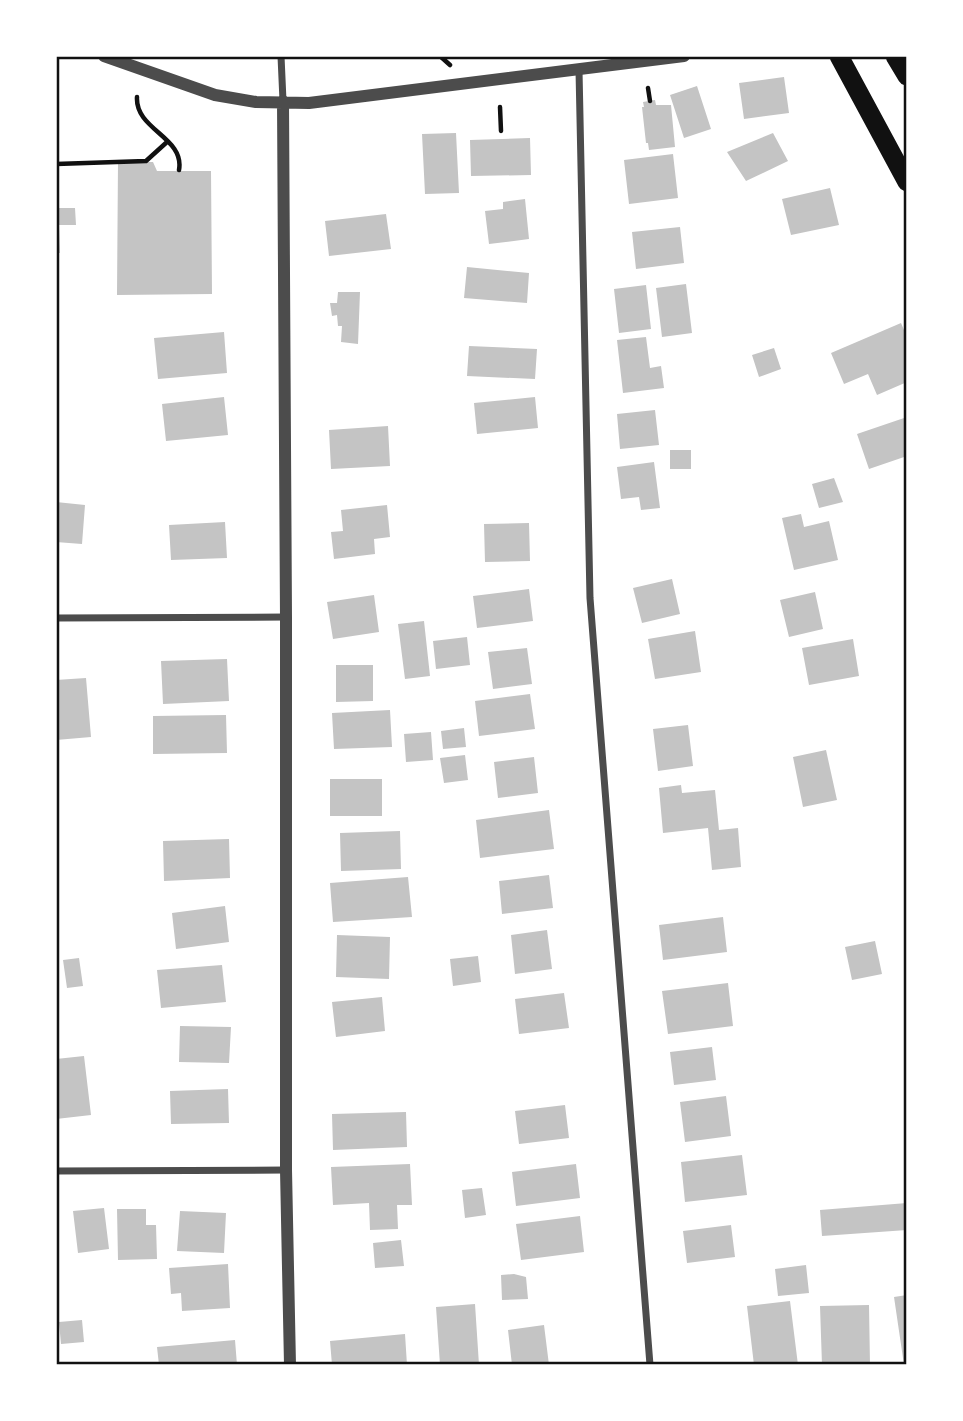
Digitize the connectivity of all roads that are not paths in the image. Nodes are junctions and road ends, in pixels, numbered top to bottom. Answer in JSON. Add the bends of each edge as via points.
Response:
{"nodes":[{"id":1,"x":104,"y":56,"type":"edge"},
{"id":2,"x":281,"y":56,"type":"edge"},
{"id":3,"x":684,"y":56,"type":"edge"},
{"id":4,"x":839,"y":56,"type":"edge"},
{"id":5,"x":895,"y":56,"type":"edge"},
{"id":6,"x":579,"y":70,"type":"junction"},
{"id":7,"x":907,"y":76,"type":"edge"},
{"id":8,"x":283,"y":101,"type":"junction"},
{"id":9,"x":907,"y":182,"type":"edge"},
{"id":10,"x":286,"y":617,"type":"junction"},
{"id":11,"x":56,"y":618,"type":"edge"},
{"id":12,"x":286,"y":1170,"type":"junction"},
{"id":13,"x":56,"y":1171,"type":"edge"},
{"id":14,"x":290,"y":1365,"type":"edge"},
{"id":15,"x":650,"y":1365,"type":"edge"}],
"edges":[{"from":1,"to":8,"type":"street","via":[[215,95]]},
{"from":2,"to":8,"type":"street"},
{"from":3,"to":6,"type":"street"},
{"from":4,"to":9,"type":"highway"},
{"from":5,"to":7,"type":"highway"},
{"from":6,"to":8,"type":"street","via":[[309,103]]},
{"from":6,"to":15,"type":"street","via":[[590,598]]},
{"from":8,"to":10,"type":"street"},
{"from":10,"to":11,"type":"street"},
{"from":10,"to":12,"type":"street"},
{"from":12,"to":13,"type":"street"},
{"from":12,"to":14,"type":"street"}]}
